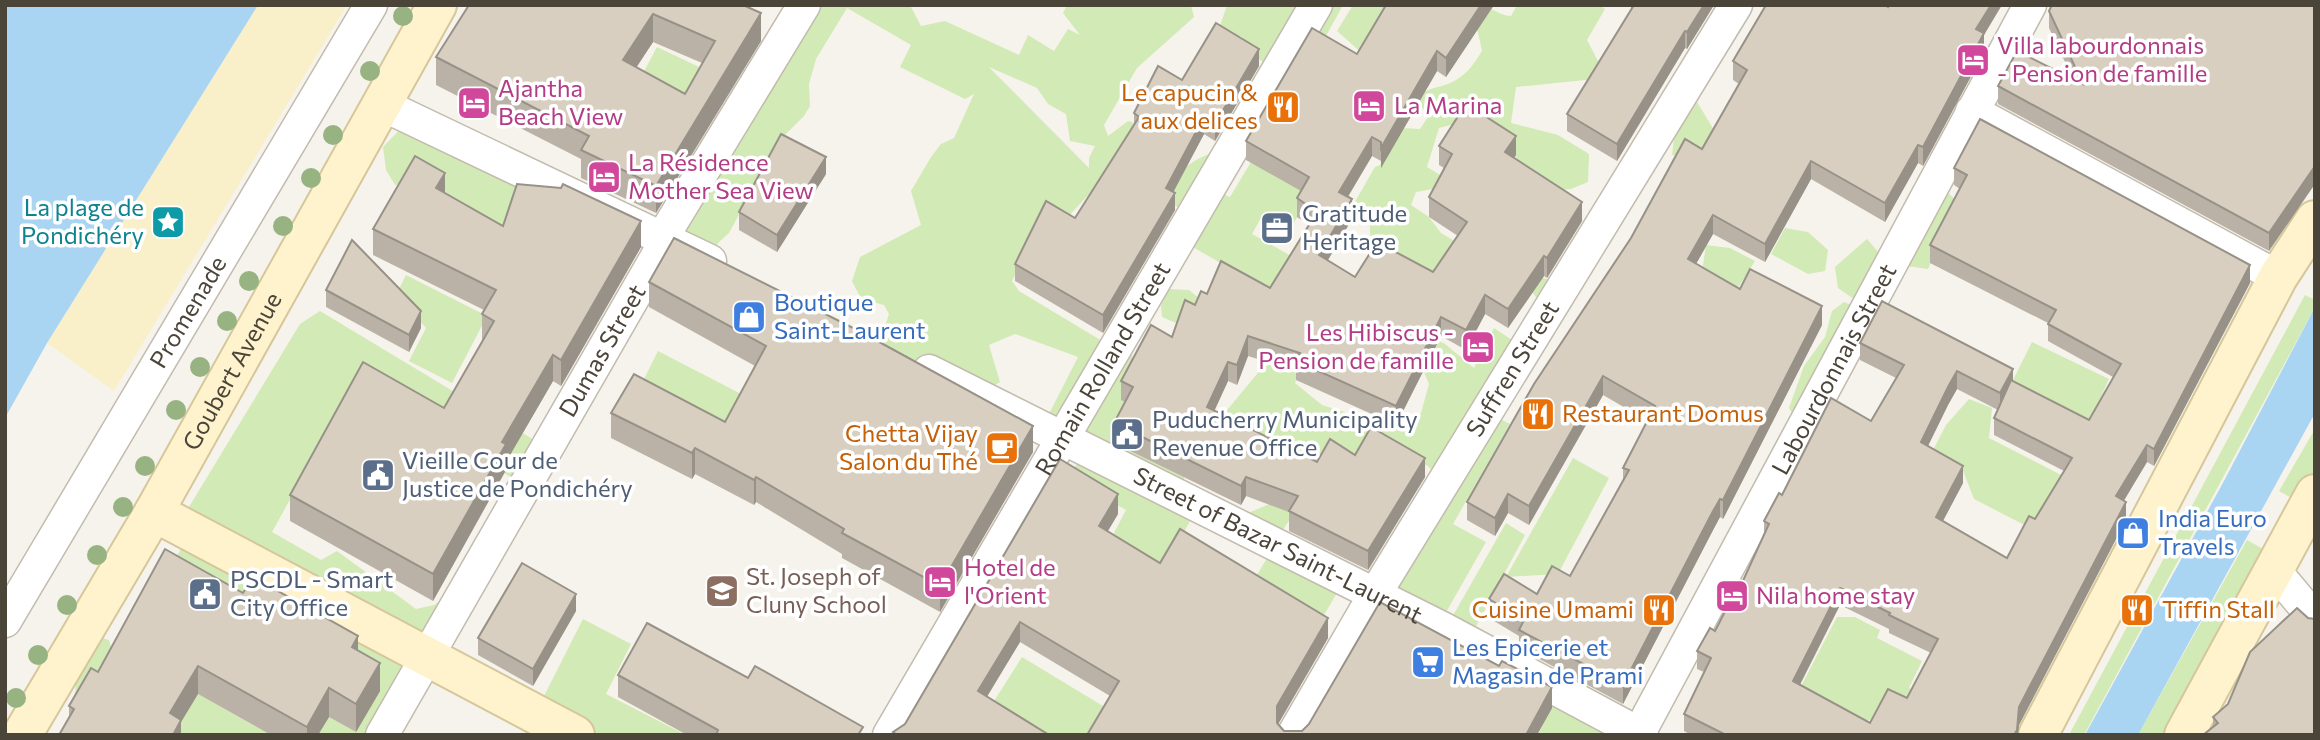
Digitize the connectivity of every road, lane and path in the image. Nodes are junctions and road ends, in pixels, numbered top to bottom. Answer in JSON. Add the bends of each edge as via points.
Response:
{"nodes":[{"id":1,"x":371,"y":5,"type":"edge"},
{"id":2,"x":437,"y":5,"type":"edge"},
{"id":3,"x":804,"y":5,"type":"edge"},
{"id":4,"x":1316,"y":5,"type":"edge"},
{"id":5,"x":1735,"y":5,"type":"edge"},
{"id":6,"x":2029,"y":5,"type":"edge"},
{"id":7,"x":383,"y":105,"type":"junction"},
{"id":8,"x":1972,"y":111,"type":"junction"},
{"id":9,"x":2314,"y":223,"type":"edge"},
{"id":10,"x":667,"y":239,"type":"junction"},
{"id":11,"x":735,"y":273,"type":"edge"},
{"id":12,"x":2278,"y":277,"type":"junction"},
{"id":13,"x":903,"y":358,"type":"edge"},
{"id":14,"x":1064,"y":439,"type":"junction"},
{"id":15,"x":2315,"y":494,"type":"edge"},
{"id":16,"x":154,"y":512,"type":"junction"},
{"id":17,"x":2274,"y":570,"type":"junction"},
{"id":18,"x":1375,"y":594,"type":"junction"},
{"id":19,"x":2315,"y":619,"type":"edge"},
{"id":20,"x":5,"y":621,"type":"edge"},
{"id":21,"x":427,"y":658,"type":"junction"},
{"id":22,"x":1640,"y":734,"type":"edge"},
{"id":23,"x":22,"y":735,"type":"edge"},
{"id":24,"x":382,"y":735,"type":"edge"},
{"id":25,"x":575,"y":735,"type":"edge"},
{"id":26,"x":889,"y":735,"type":"edge"},
{"id":27,"x":1293,"y":735,"type":"edge"},
{"id":28,"x":2038,"y":735,"type":"edge"},
{"id":29,"x":2184,"y":735,"type":"edge"}],
"edges":[{"from":1,"to":20,"type":"street","name":"Promenade"},
{"from":2,"to":7,"type":"street","name":"Goubert Avenue"},
{"from":3,"to":10,"type":"street","name":"Dumas Street","via":[[667,230]]},
{"from":4,"to":14,"type":"street","name":"Romain Rolland Street"},
{"from":5,"to":18,"type":"street","name":"Suffren Street"},
{"from":6,"to":8,"type":"street","name":"Labourdonnais Street"},
{"from":7,"to":10,"type":"street"},
{"from":7,"to":16,"type":"street","name":"Goubert Avenue"},
{"from":8,"to":12,"type":"street"},
{"from":8,"to":22,"type":"street","name":"Labourdonnais Street"},
{"from":9,"to":12,"type":"street"},
{"from":10,"to":11,"type":"street"},
{"from":10,"to":21,"type":"street","name":"Dumas Street"},
{"from":12,"to":28,"type":"street"},
{"from":13,"to":14,"type":"street","name":"Street of Bazar Saint-Laurent"},
{"from":14,"to":18,"type":"street","name":"Street of Bazar Saint-Laurent"},
{"from":14,"to":26,"type":"street","name":"Romain Rolland Street"},
{"from":15,"to":17,"type":"street"},
{"from":16,"to":21,"type":"street"},
{"from":16,"to":23,"type":"street","name":"Goubert Avenue"},
{"from":17,"to":19,"type":"street"},
{"from":17,"to":29,"type":"street"},
{"from":18,"to":22,"type":"street","name":"Street of Bazar Saint-Laurent"},
{"from":18,"to":27,"type":"street","name":"Suffren Street"},
{"from":21,"to":24,"type":"street","name":"Dumas Street"},
{"from":21,"to":25,"type":"street"}]}
